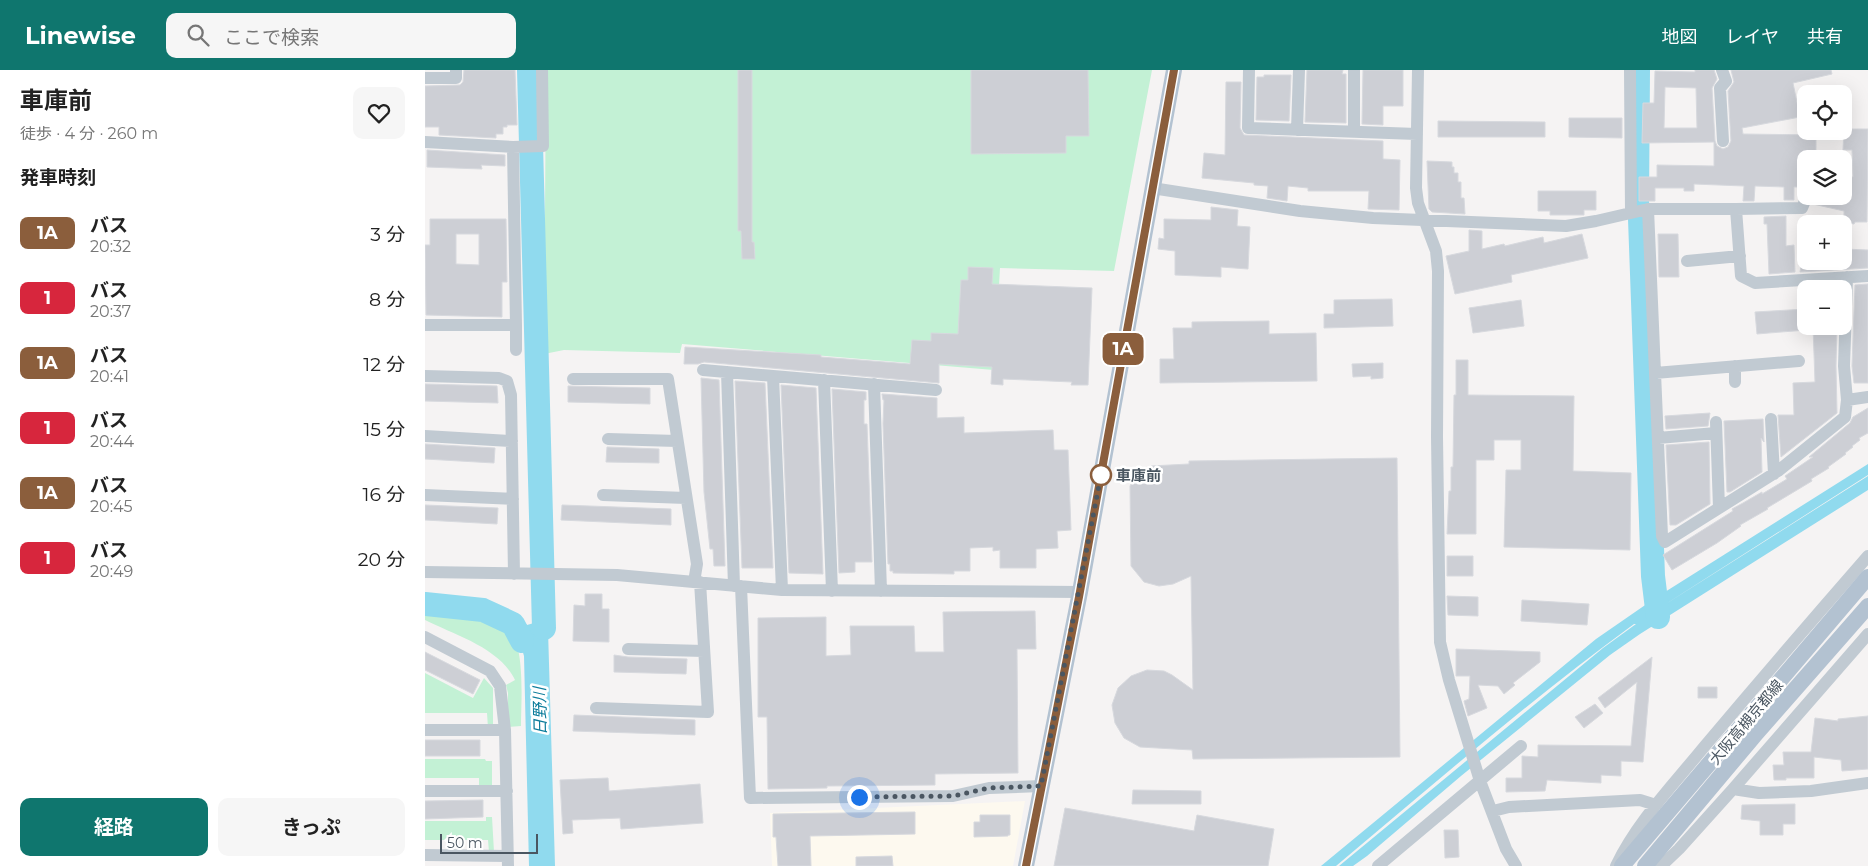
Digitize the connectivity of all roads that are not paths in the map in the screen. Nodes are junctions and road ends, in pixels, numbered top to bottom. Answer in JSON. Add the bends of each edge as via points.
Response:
{"nodes":[{"id":1,"x":456,"y":70,"type":"edge"},
{"id":2,"x":542,"y":70,"type":"edge"},
{"id":3,"x":1174,"y":70,"type":"edge"},
{"id":4,"x":1249,"y":70,"type":"edge"},
{"id":5,"x":1299,"y":70,"type":"edge"},
{"id":6,"x":1354,"y":70,"type":"edge"},
{"id":7,"x":1418,"y":70,"type":"edge"},
{"id":8,"x":1630,"y":70,"type":"edge"},
{"id":9,"x":1722,"y":70,"type":"edge"},
{"id":10,"x":425,"y":78,"type":"edge"},
{"id":11,"x":1297,"y":130,"type":"junction"},
{"id":12,"x":1354,"y":132,"type":"junction"},
{"id":13,"x":1417,"y":134,"type":"junction"},
{"id":14,"x":1723,"y":141,"type":"dead end"},
{"id":15,"x":425,"y":142,"type":"edge"},
{"id":16,"x":515,"y":147,"type":"junction"},
{"id":17,"x":1152,"y":188,"type":"junction"},
{"id":18,"x":1804,"y":205,"type":"edge"},
{"id":19,"x":1648,"y":209,"type":"junction"},
{"id":20,"x":1736,"y":209,"type":"junction"},
{"id":21,"x":1631,"y":212,"type":"junction"},
{"id":22,"x":1423,"y":220,"type":"junction"},
{"id":23,"x":1740,"y":256,"type":"junction"},
{"id":24,"x":1687,"y":261,"type":"dead end"},
{"id":25,"x":1868,"y":276,"type":"edge"},
{"id":26,"x":1847,"y":277,"type":"junction"},
{"id":27,"x":425,"y":325,"type":"edge"},
{"id":28,"x":516,"y":326,"type":"junction"},
{"id":29,"x":516,"y":350,"type":"dead end"},
{"id":30,"x":1799,"y":361,"type":"dead end"},
{"id":31,"x":1735,"y":366,"type":"junction"},
{"id":32,"x":703,"y":370,"type":"dead end"},
{"id":33,"x":727,"y":372,"type":"junction"},
{"id":34,"x":1655,"y":373,"type":"junction"},
{"id":35,"x":425,"y":376,"type":"edge"},
{"id":36,"x":773,"y":376,"type":"junction"},
{"id":37,"x":573,"y":379,"type":"dead end"},
{"id":38,"x":824,"y":380,"type":"junction"},
{"id":39,"x":1735,"y":382,"type":"dead end"},
{"id":40,"x":874,"y":384,"type":"junction"},
{"id":41,"x":936,"y":390,"type":"dead end"},
{"id":42,"x":1868,"y":397,"type":"edge"},
{"id":43,"x":1847,"y":400,"type":"junction"},
{"id":44,"x":1771,"y":419,"type":"dead end"},
{"id":45,"x":425,"y":436,"type":"edge"},
{"id":46,"x":1657,"y":438,"type":"junction"},
{"id":47,"x":608,"y":439,"type":"dead end"},
{"id":48,"x":512,"y":441,"type":"junction"},
{"id":49,"x":677,"y":441,"type":"junction"},
{"id":50,"x":1774,"y":474,"type":"junction"},
{"id":51,"x":425,"y":495,"type":"edge"},
{"id":52,"x":603,"y":495,"type":"dead end"},
{"id":53,"x":687,"y":498,"type":"junction"},
{"id":54,"x":513,"y":499,"type":"junction"},
{"id":55,"x":1719,"y":508,"type":"junction"},
{"id":56,"x":1868,"y":556,"type":"edge"},
{"id":57,"x":425,"y":572,"type":"edge"},
{"id":58,"x":514,"y":574,"type":"junction"},
{"id":59,"x":1868,"y":577,"type":"edge"},
{"id":60,"x":697,"y":582,"type":"junction"},
{"id":61,"x":737,"y":586,"type":"junction"},
{"id":62,"x":783,"y":590,"type":"junction"},
{"id":63,"x":832,"y":591,"type":"junction"},
{"id":64,"x":881,"y":591,"type":"junction"},
{"id":65,"x":1080,"y":592,"type":"junction"},
{"id":66,"x":1868,"y":606,"type":"edge"},
{"id":67,"x":1868,"y":634,"type":"edge"},
{"id":68,"x":425,"y":636,"type":"edge"},
{"id":69,"x":627,"y":649,"type":"dead end"},
{"id":70,"x":704,"y":651,"type":"junction"},
{"id":71,"x":596,"y":708,"type":"dead end"},
{"id":72,"x":425,"y":730,"type":"edge"},
{"id":73,"x":505,"y":730,"type":"junction"},
{"id":74,"x":1749,"y":731,"type":"junction"},
{"id":75,"x":1521,"y":746,"type":"dead end"},
{"id":76,"x":1480,"y":780,"type":"junction"},
{"id":77,"x":1868,"y":783,"type":"edge"},
{"id":78,"x":1041,"y":786,"type":"junction"},
{"id":79,"x":1733,"y":789,"type":"junction"},
{"id":80,"x":425,"y":791,"type":"edge"},
{"id":81,"x":507,"y":791,"type":"junction"},
{"id":82,"x":1656,"y":805,"type":"junction"},
{"id":83,"x":1493,"y":811,"type":"junction"},
{"id":84,"x":425,"y":855,"type":"edge"},
{"id":85,"x":508,"y":861,"type":"edge"},
{"id":86,"x":1026,"y":866,"type":"edge"},
{"id":87,"x":1378,"y":866,"type":"edge"},
{"id":88,"x":1516,"y":866,"type":"edge"},
{"id":89,"x":1616,"y":866,"type":"edge"},
{"id":90,"x":1622,"y":866,"type":"edge"},
{"id":91,"x":1645,"y":866,"type":"edge"},
{"id":92,"x":1661,"y":866,"type":"edge"}],
"edges":[{"from":1,"to":10,"type":"street","via":[[456,78]]},
{"from":2,"to":16,"type":"street","via":[[543,146]]},
{"from":3,"to":17,"type":"main road"},
{"from":4,"to":11,"type":"street","via":[[1248,128]]},
{"from":5,"to":11,"type":"street"},
{"from":6,"to":12,"type":"street"},
{"from":7,"to":13,"type":"street"},
{"from":8,"to":21,"type":"street"},
{"from":9,"to":14,"type":"street","via":[[1726,81],[1720,88]]},
{"from":11,"to":12,"type":"street"},
{"from":12,"to":13,"type":"street"},
{"from":13,"to":22,"type":"street","via":[[1416,188]]},
{"from":15,"to":16,"type":"street"},
{"from":16,"to":28,"type":"street"},
{"from":17,"to":22,"type":"street","via":[[1300,211]]},
{"from":17,"to":65,"type":"main road"},
{"from":18,"to":20,"type":"street","via":[[1803,208]]},
{"from":19,"to":20,"type":"street"},
{"from":19,"to":21,"type":"street"},
{"from":19,"to":34,"type":"street"},
{"from":20,"to":23,"type":"street"},
{"from":21,"to":22,"type":"street","via":[[1566,226]]},
{"from":22,"to":76,"type":"street","via":[[1436,250],[1439,271],[1440,642]]},
{"from":23,"to":24,"type":"street"},
{"from":23,"to":26,"type":"street","via":[[1741,276],[1755,283]]},
{"from":25,"to":26,"type":"street"},
{"from":26,"to":43,"type":"street","via":[[1844,366]]},
{"from":27,"to":28,"type":"street"},
{"from":28,"to":29,"type":"street"},
{"from":30,"to":31,"type":"street","via":[[1786,368]]},
{"from":31,"to":34,"type":"street"},
{"from":31,"to":39,"type":"street"},
{"from":32,"to":33,"type":"street"},
{"from":33,"to":36,"type":"street"},
{"from":33,"to":61,"type":"street"},
{"from":34,"to":46,"type":"street"},
{"from":35,"to":48,"type":"street","via":[[499,378],[507,381],[511,395]]},
{"from":36,"to":38,"type":"street"},
{"from":36,"to":62,"type":"street"},
{"from":37,"to":49,"type":"street","via":[[668,379]]},
{"from":38,"to":40,"type":"street"},
{"from":38,"to":63,"type":"street"},
{"from":40,"to":41,"type":"street"},
{"from":40,"to":64,"type":"street"},
{"from":42,"to":43,"type":"street"},
{"from":43,"to":50,"type":"street","via":[[1845,417]]},
{"from":44,"to":50,"type":"street"},
{"from":45,"to":48,"type":"street"},
{"from":46,"to":55,"type":"street","via":[[1716,428]]},
{"from":46,"to":55,"type":"street","via":[[1662,536],[1665,542]]},
{"from":47,"to":49,"type":"street"},
{"from":48,"to":54,"type":"street"},
{"from":49,"to":53,"type":"street"},
{"from":50,"to":55,"type":"street"},
{"from":51,"to":54,"type":"street"},
{"from":52,"to":53,"type":"street"},
{"from":53,"to":60,"type":"street"},
{"from":54,"to":58,"type":"street"},
{"from":56,"to":82,"type":"street"},
{"from":57,"to":58,"type":"street"},
{"from":58,"to":60,"type":"street","via":[[617,576]]},
{"from":59,"to":74,"type":"main road","name":"大阪高槻京都線"},
{"from":60,"to":61,"type":"street"},
{"from":60,"to":70,"type":"street"},
{"from":61,"to":62,"type":"street"},
{"from":61,"to":78,"type":"street","via":[[750,798],[953,796],[989,788]]},
{"from":62,"to":63,"type":"street"},
{"from":63,"to":64,"type":"street"},
{"from":64,"to":65,"type":"street"},
{"from":65,"to":78,"type":"main road"},
{"from":66,"to":74,"type":"main road","name":"大阪高槻京都線"},
{"from":67,"to":79,"type":"street"},
{"from":68,"to":73,"type":"street","via":[[490,671],[500,686]]},
{"from":69,"to":70,"type":"street"},
{"from":70,"to":71,"type":"street","via":[[708,712]]},
{"from":72,"to":73,"type":"street"},
{"from":73,"to":81,"type":"street"},
{"from":74,"to":90,"type":"main road","name":"大阪高槻京都線"},
{"from":74,"to":91,"type":"main road","name":"大阪高槻京都線"},
{"from":75,"to":76,"type":"street"},
{"from":76,"to":83,"type":"street"},
{"from":76,"to":87,"type":"street"},
{"from":77,"to":79,"type":"street","via":[[1793,792],[1759,793]]},
{"from":78,"to":86,"type":"main road"},
{"from":79,"to":92,"type":"street"},
{"from":80,"to":81,"type":"street"},
{"from":81,"to":85,"type":"street"},
{"from":82,"to":83,"type":"street","via":[[1640,800],[1509,807]]},
{"from":82,"to":89,"type":"street","via":[[1625,845]]},
{"from":83,"to":88,"type":"street","via":[[1506,849]]},
{"from":84,"to":85,"type":"street"}]}
